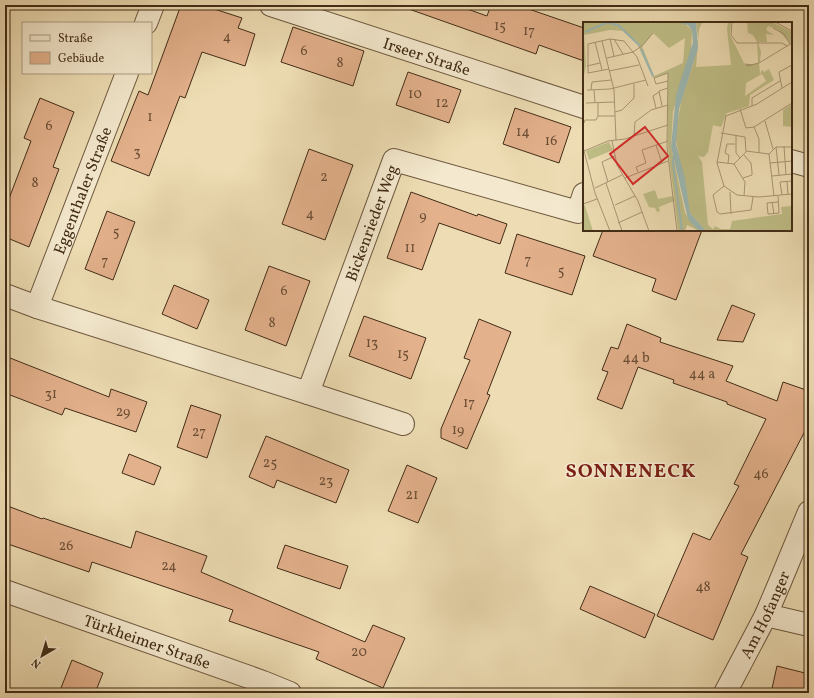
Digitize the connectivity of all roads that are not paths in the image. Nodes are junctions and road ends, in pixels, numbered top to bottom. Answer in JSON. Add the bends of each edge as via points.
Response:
{"nodes":[{"id":1,"x":153,"y":5,"type":"edge"},
{"id":2,"x":271,"y":5,"type":"edge"},
{"id":3,"x":146,"y":22,"type":"edge"},
{"id":4,"x":127,"y":74,"type":"edge"},
{"id":5,"x":583,"y":107,"type":"edge"},
{"id":6,"x":792,"y":161,"type":"edge"},
{"id":7,"x":809,"y":166,"type":"edge"},
{"id":8,"x":583,"y":197,"type":"edge"},
{"id":9,"x":5,"y":295,"type":"edge"},
{"id":10,"x":37,"y":307,"type":"junction"},
{"id":11,"x":308,"y":393,"type":"junction"},
{"id":12,"x":404,"y":424,"type":"dead end"},
{"id":13,"x":809,"y":512,"type":"edge"},
{"id":14,"x":5,"y":591,"type":"edge"},
{"id":15,"x":766,"y":615,"type":"junction"},
{"id":16,"x":809,"y":625,"type":"edge"},
{"id":17,"x":260,"y":688,"type":"edge"},
{"id":18,"x":290,"y":693,"type":"edge"},
{"id":19,"x":725,"y":693,"type":"edge"}],
"edges":[{"from":1,"to":3,"type":"street"},
{"from":2,"to":5,"type":"street","name":"Irseer Straße"},
{"from":4,"to":10,"type":"street","name":"Eggenthaler Straße"},
{"from":6,"to":7,"type":"street"},
{"from":8,"to":11,"type":"street","name":"Bickenrieder Weg","via":[[578,212],[394,160]]},
{"from":9,"to":10,"type":"street"},
{"from":10,"to":11,"type":"street"},
{"from":11,"to":12,"type":"street"},
{"from":13,"to":15,"type":"street","name":"Am Hofanger"},
{"from":14,"to":17,"type":"street","name":"Türkheimer Straße"},
{"from":15,"to":16,"type":"street"},
{"from":15,"to":19,"type":"street","name":"Am Hofanger"},
{"from":17,"to":18,"type":"street","name":"Türkheimer Straße"}]}
